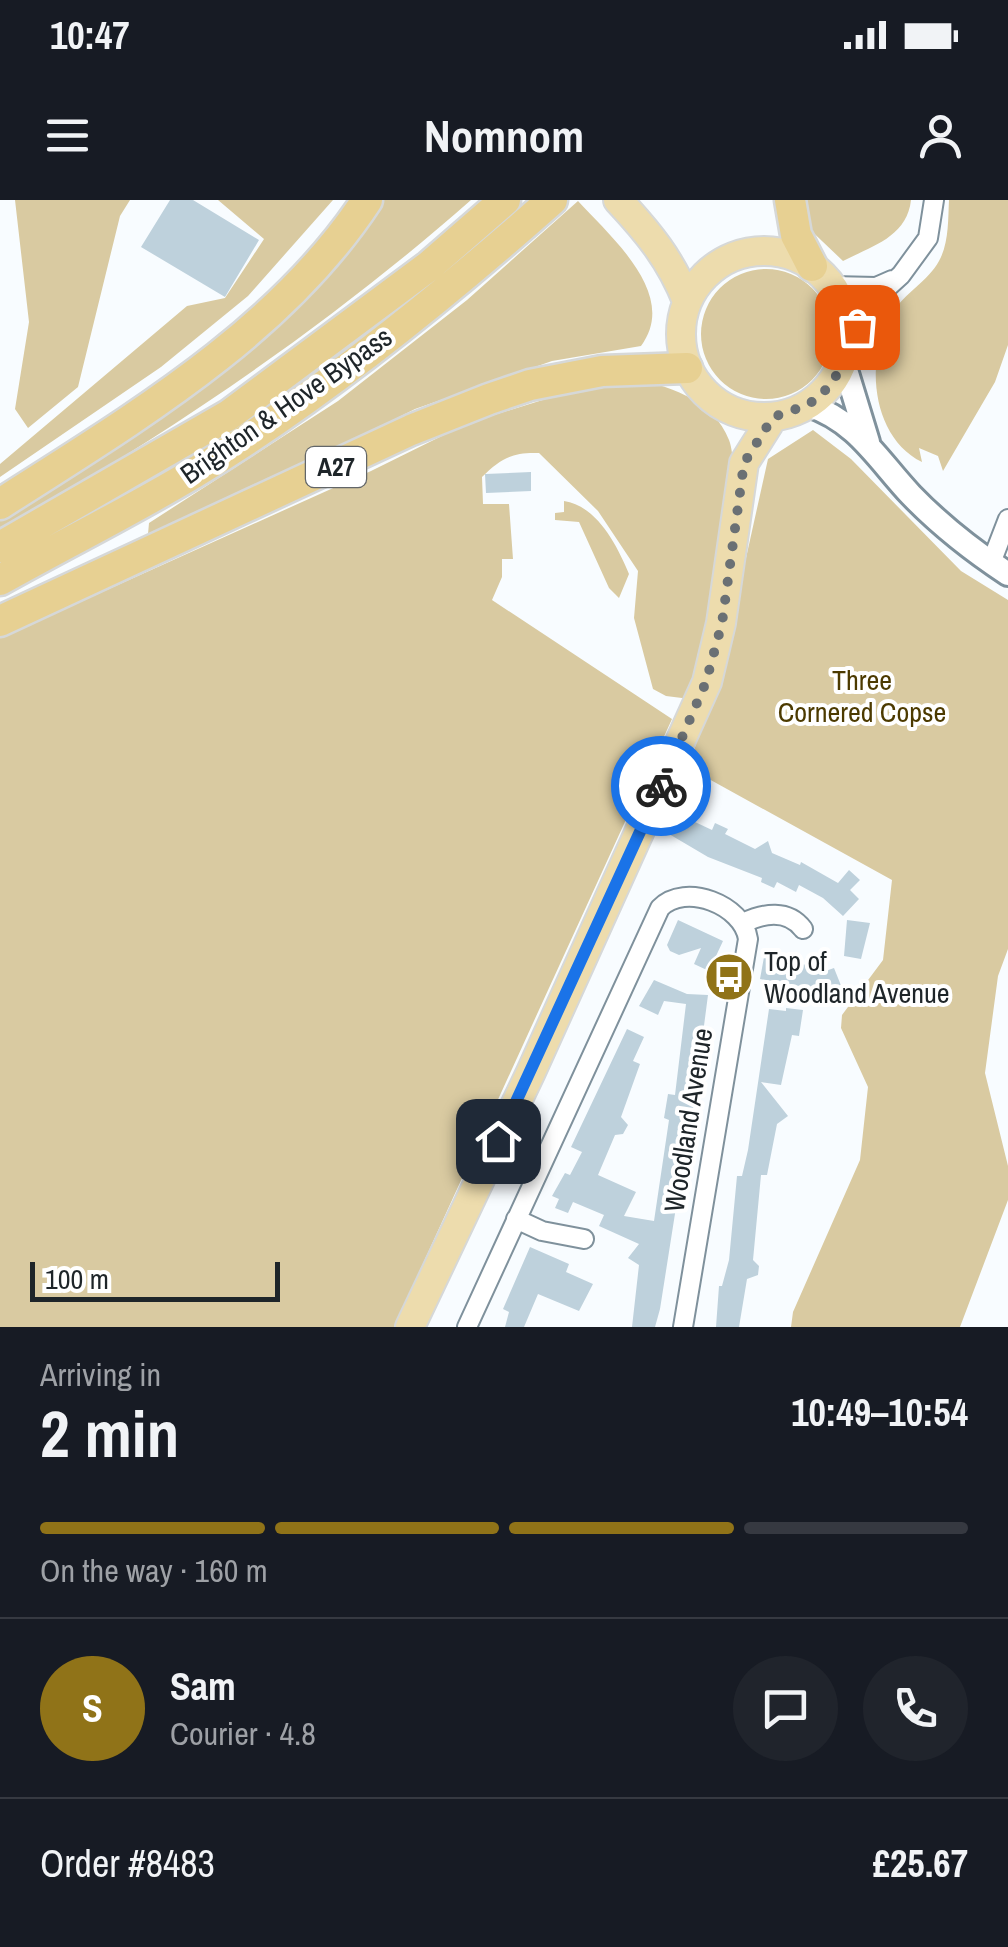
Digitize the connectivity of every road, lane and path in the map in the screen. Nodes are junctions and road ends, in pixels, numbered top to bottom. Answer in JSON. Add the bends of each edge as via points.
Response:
{"nodes":[{"id":1,"x":367,"y":200,"type":"edge"},
{"id":2,"x":506,"y":200,"type":"edge"},
{"id":3,"x":552,"y":200,"type":"edge"},
{"id":4,"x":618,"y":200,"type":"edge"},
{"id":5,"x":790,"y":200,"type":"edge"},
{"id":6,"x":934,"y":200,"type":"edge"},
{"id":7,"x":658,"y":243,"type":"junction"},
{"id":8,"x":718,"y":264,"type":"junction"},
{"id":9,"x":902,"y":275,"type":"junction"},
{"id":10,"x":822,"y":276,"type":"junction"},
{"id":11,"x":686,"y":301,"type":"junction"},
{"id":12,"x":845,"y":354,"type":"junction"},
{"id":13,"x":688,"y":368,"type":"junction"},
{"id":14,"x":808,"y":405,"type":"junction"},
{"id":15,"x":726,"y":408,"type":"junction"},
{"id":16,"x":773,"y":417,"type":"junction"},
{"id":17,"x":868,"y":442,"type":"junction"},
{"id":18,"x":744,"y":463,"type":"junction"},
{"id":19,"x":0,"y":504,"type":"edge"},
{"id":20,"x":1008,"y":519,"type":"edge"},
{"id":21,"x":0,"y":547,"type":"edge"},
{"id":22,"x":1000,"y":568,"type":"edge"},
{"id":23,"x":0,"y":580,"type":"edge"},
{"id":24,"x":0,"y":621,"type":"edge"},
{"id":25,"x":744,"y":923,"type":"junction"},
{"id":26,"x":803,"y":929,"type":"dead end"},
{"id":27,"x":516,"y":1220,"type":"junction"},
{"id":28,"x":584,"y":1239,"type":"dead end"},
{"id":29,"x":410,"y":1327,"type":"edge"},
{"id":30,"x":467,"y":1327,"type":"edge"},
{"id":31,"x":683,"y":1327,"type":"edge"}],
"edges":[{"from":1,"to":19,"type":"highway","via":[[309,272],[211,361]]},
{"from":2,"to":21,"type":"highway","name":"Brighton & Hove Bypass","via":[[229,415]]},
{"from":3,"to":23,"type":"highway","name":"Brighton & Hove Bypass","via":[[246,439]]},
{"from":4,"to":7,"type":"main road"},
{"from":5,"to":10,"type":"highway","via":[[796,235]]},
{"from":6,"to":9,"type":"street","via":[[928,238]]},
{"from":7,"to":8,"type":"main road"},
{"from":7,"to":11,"type":"main road"},
{"from":8,"to":10,"type":"main road","via":[[766,250],[790,255]]},
{"from":8,"to":11,"type":"main road"},
{"from":9,"to":10,"type":"street","via":[[876,287]]},
{"from":9,"to":12,"type":"street","via":[[868,305]]},
{"from":10,"to":12,"type":"main road","via":[[845,316]]},
{"from":11,"to":13,"type":"main road","via":[[680,324]]},
{"from":12,"to":14,"type":"main road","via":[[823,393]]},
{"from":12,"to":17,"type":"street"},
{"from":13,"to":15,"type":"main road","via":[[703,392]]},
{"from":13,"to":24,"type":"highway","number":"A27","via":[[602,370],[489,398]]},
{"from":14,"to":16,"type":"main road"},
{"from":14,"to":17,"type":"street","via":[[842,420]]},
{"from":15,"to":16,"type":"main road"},
{"from":15,"to":18,"type":"main road"},
{"from":16,"to":18,"type":"main road"},
{"from":17,"to":22,"type":"street","via":[[960,542]]},
{"from":18,"to":29,"type":"main road","via":[[722,623],[706,682]]},
{"from":20,"to":22,"type":"street"},
{"from":25,"to":26,"type":"street","via":[[776,914]]},
{"from":25,"to":27,"type":"street","via":[[685,896],[660,908]]},
{"from":25,"to":31,"type":"street","name":"Woodland Avenue","via":[[748,946]]},
{"from":27,"to":28,"type":"street"},
{"from":27,"to":30,"type":"street"}]}
